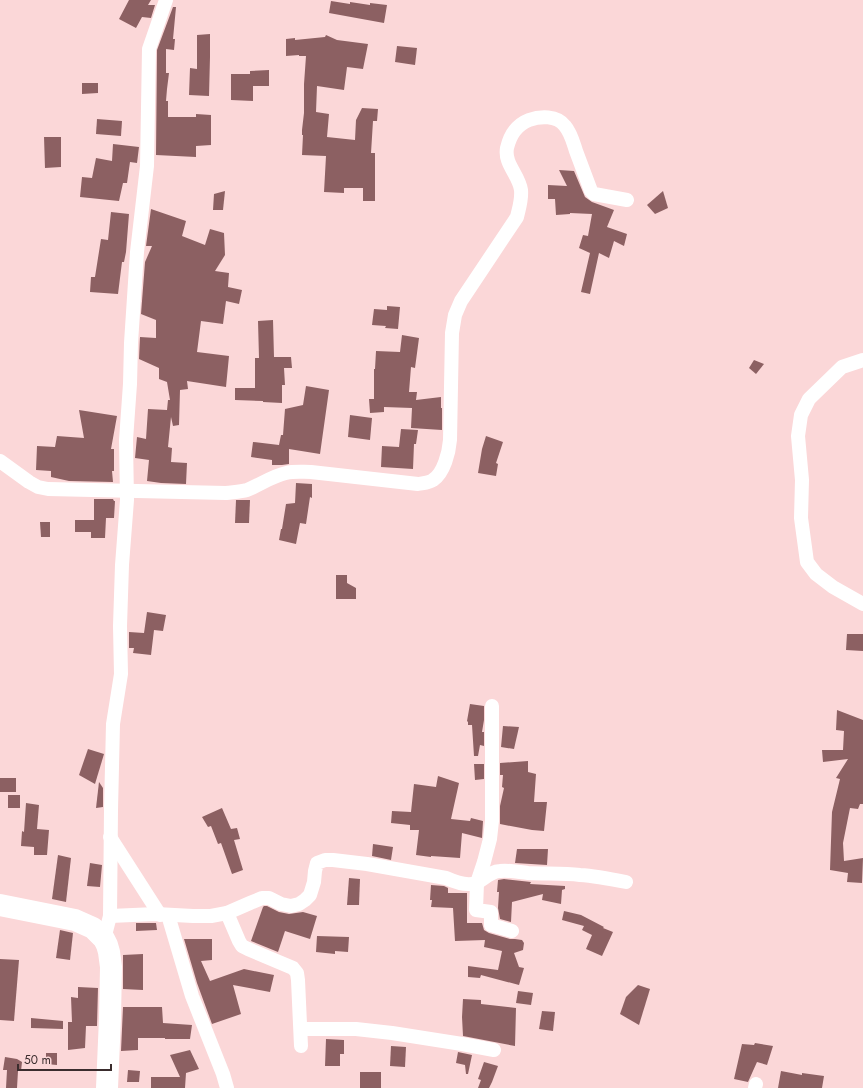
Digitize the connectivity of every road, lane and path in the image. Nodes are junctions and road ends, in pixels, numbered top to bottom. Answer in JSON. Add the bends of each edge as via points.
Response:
{"nodes":[{"id":1,"x":166,"y":0,"type":"edge"},
{"id":2,"x":627,"y":200,"type":"dead end"},
{"id":3,"x":863,"y":360,"type":"edge"},
{"id":4,"x":0,"y":461,"type":"edge"},
{"id":5,"x":127,"y":490,"type":"junction"},
{"id":6,"x":863,"y":604,"type":"edge"},
{"id":7,"x":492,"y":706,"type":"dead end"},
{"id":8,"x":110,"y":837,"type":"junction"},
{"id":9,"x":626,"y":882,"type":"dead end"},
{"id":10,"x":477,"y":883,"type":"junction"},
{"id":11,"x":0,"y":905,"type":"edge"},
{"id":12,"x":227,"y":913,"type":"junction"},
{"id":13,"x":164,"y":915,"type":"junction"},
{"id":14,"x":110,"y":916,"type":"junction"},
{"id":15,"x":512,"y":930,"type":"dead end"},
{"id":16,"x":104,"y":939,"type":"junction"},
{"id":17,"x":301,"y":1029,"type":"junction"},
{"id":18,"x":302,"y":1046,"type":"dead end"},
{"id":19,"x":494,"y":1050,"type":"dead end"},
{"id":20,"x":107,"y":1088,"type":"edge"},
{"id":21,"x":227,"y":1088,"type":"edge"}],
"edges":[{"from":1,"to":5,"type":"street","via":[[149,49],[147,166],[137,252],[131,343],[126,440]]},
{"from":2,"to":5,"type":"street","via":[[594,194],[591,191],[571,135],[565,125],[557,119],[538,117],[516,128],[507,149],[508,162],[521,189],[521,203],[517,217],[461,301],[455,315],[452,333],[450,440],[441,472],[435,479],[418,484],[298,472],[285,473],[247,490],[236,492]]},
{"from":3,"to":6,"type":"street","via":[[842,367],[809,399],[800,415],[798,436],[802,480],[801,518],[807,562],[816,574],[833,587]]},
{"from":4,"to":5,"type":"street","via":[[38,487]]},
{"from":5,"to":8,"type":"street","via":[[120,626],[121,674],[113,724]]},
{"from":7,"to":10,"type":"street","via":[[492,821],[490,838]]},
{"from":8,"to":13,"type":"street"},
{"from":8,"to":14,"type":"street"},
{"from":9,"to":10,"type":"street","via":[[582,875],[497,871]]},
{"from":10,"to":12,"type":"street","via":[[466,884],[367,864],[324,860],[317,863],[310,895],[299,904],[291,906],[262,898]]},
{"from":10,"to":15,"type":"street","via":[[476,910],[491,912],[491,925]]},
{"from":11,"to":16,"type":"main road","via":[[75,920],[93,928]]},
{"from":12,"to":13,"type":"street","via":[[210,916]]},
{"from":12,"to":17,"type":"street","via":[[242,946],[295,970]]},
{"from":13,"to":14,"type":"street"},
{"from":13,"to":21,"type":"street"},
{"from":14,"to":16,"type":"street"},
{"from":16,"to":20,"type":"main road","via":[[111,967]]},
{"from":17,"to":18,"type":"street"},
{"from":17,"to":19,"type":"street","via":[[356,1029]]}]}
